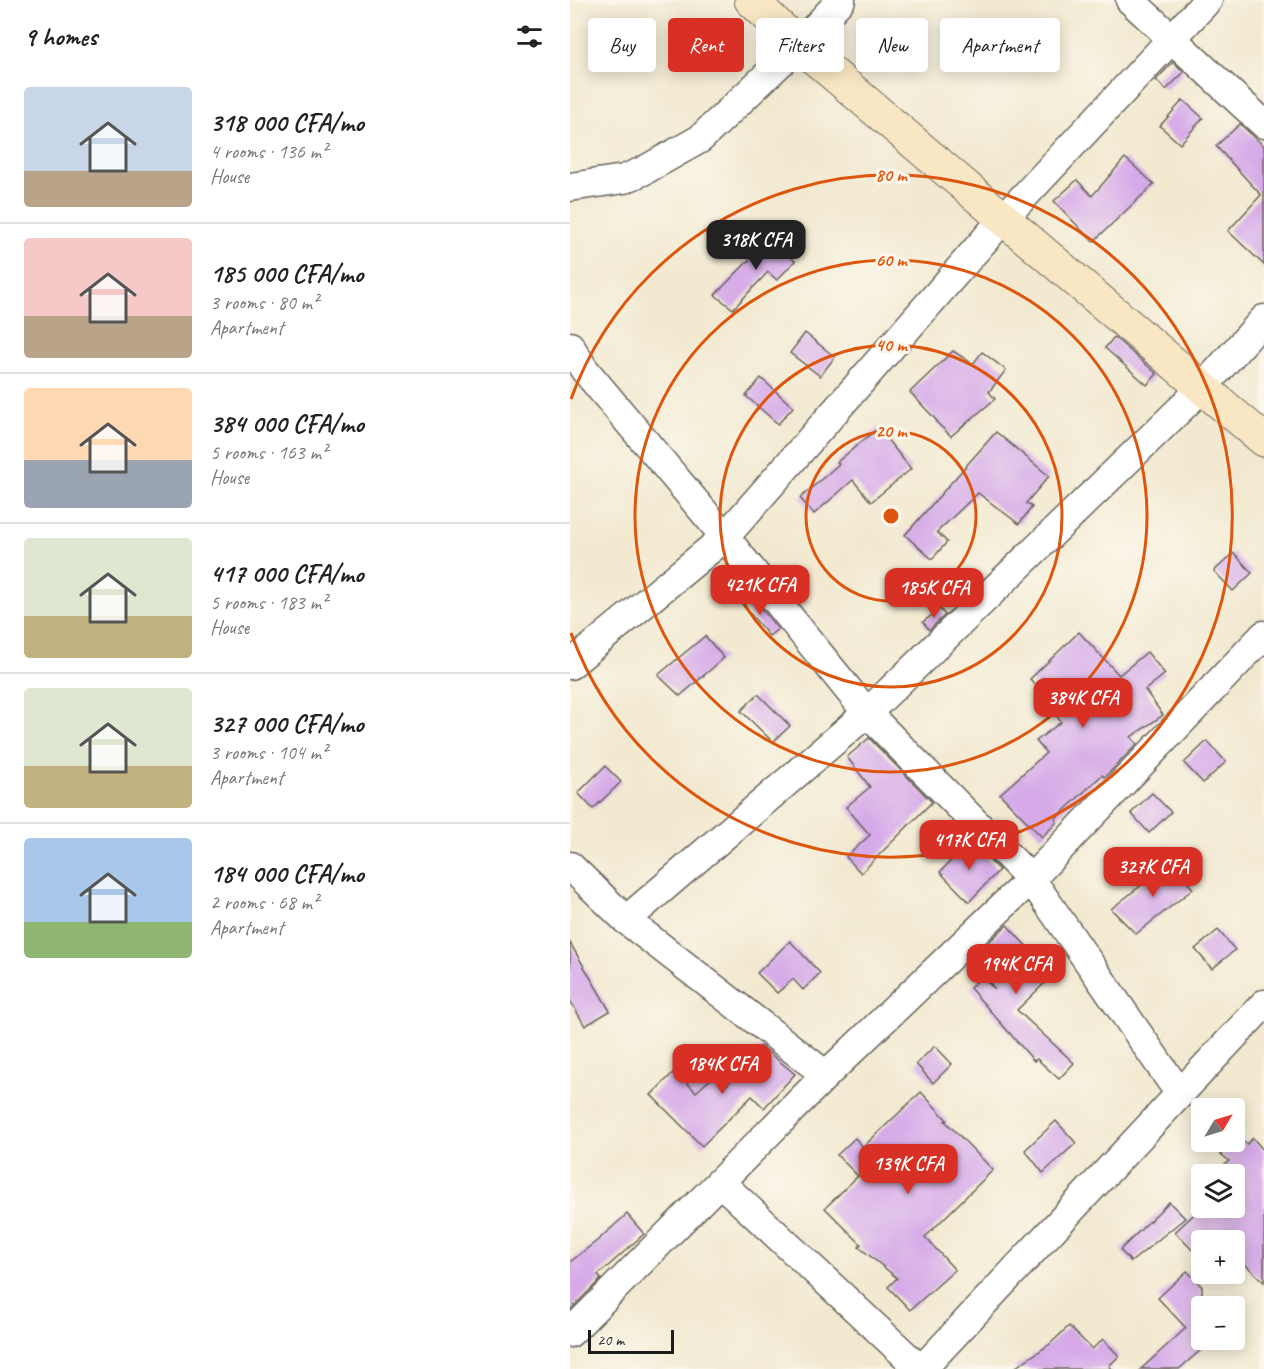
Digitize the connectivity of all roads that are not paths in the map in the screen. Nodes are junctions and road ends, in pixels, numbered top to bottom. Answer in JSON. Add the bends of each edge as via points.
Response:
{"nodes":[{"id":1,"x":751,"y":0,"type":"edge"},
{"id":2,"x":841,"y":0,"type":"edge"},
{"id":3,"x":1131,"y":0,"type":"edge"},
{"id":4,"x":1208,"y":0,"type":"edge"},
{"id":5,"x":770,"y":18,"type":"edge"},
{"id":6,"x":824,"y":18,"type":"edge"},
{"id":7,"x":1172,"y":39,"type":"junction"},
{"id":8,"x":771,"y":72,"type":"edge"},
{"id":9,"x":831,"y":72,"type":"edge"},
{"id":10,"x":1264,"y":124,"type":"edge"},
{"id":11,"x":570,"y":187,"type":"edge"},
{"id":12,"x":1003,"y":219,"type":"junction"},
{"id":13,"x":1264,"y":319,"type":"edge"},
{"id":14,"x":570,"y":346,"type":"edge"},
{"id":15,"x":1203,"y":387,"type":"junction"},
{"id":16,"x":1264,"y":440,"type":"edge"},
{"id":17,"x":725,"y":537,"type":"junction"},
{"id":18,"x":1264,"y":635,"type":"edge"},
{"id":19,"x":570,"y":665,"type":"edge"},
{"id":20,"x":867,"y":713,"type":"junction"},
{"id":21,"x":570,"y":866,"type":"edge"},
{"id":22,"x":1031,"y":879,"type":"junction"},
{"id":23,"x":626,"y":920,"type":"junction"},
{"id":24,"x":1264,"y":1004,"type":"edge"},
{"id":25,"x":826,"y":1075,"type":"junction"},
{"id":26,"x":1180,"y":1094,"type":"junction"},
{"id":27,"x":720,"y":1182,"type":"junction"},
{"id":28,"x":570,"y":1333,"type":"edge"},
{"id":29,"x":921,"y":1369,"type":"edge"}],
"edges":[{"from":1,"to":5,"type":"main road"},
{"from":2,"to":6,"type":"street"},
{"from":3,"to":7,"type":"street"},
{"from":4,"to":7,"type":"street"},
{"from":7,"to":10,"type":"street"},
{"from":7,"to":12,"type":"street"},
{"from":8,"to":11,"type":"street","via":[[700,139],[643,171]]},
{"from":9,"to":12,"type":"main road"},
{"from":12,"to":15,"type":"main road"},
{"from":12,"to":17,"type":"street"},
{"from":13,"to":15,"type":"street"},
{"from":14,"to":17,"type":"street","via":[[584,369]]},
{"from":15,"to":16,"type":"main road"},
{"from":15,"to":20,"type":"street"},
{"from":17,"to":19,"type":"street"},
{"from":17,"to":20,"type":"street"},
{"from":18,"to":22,"type":"street"},
{"from":20,"to":22,"type":"street"},
{"from":20,"to":23,"type":"street"},
{"from":21,"to":23,"type":"street"},
{"from":22,"to":25,"type":"street"},
{"from":22,"to":26,"type":"street"},
{"from":23,"to":25,"type":"street"},
{"from":24,"to":26,"type":"street"},
{"from":25,"to":27,"type":"street"},
{"from":26,"to":29,"type":"street"},
{"from":27,"to":28,"type":"street"},
{"from":27,"to":29,"type":"street"}]}
